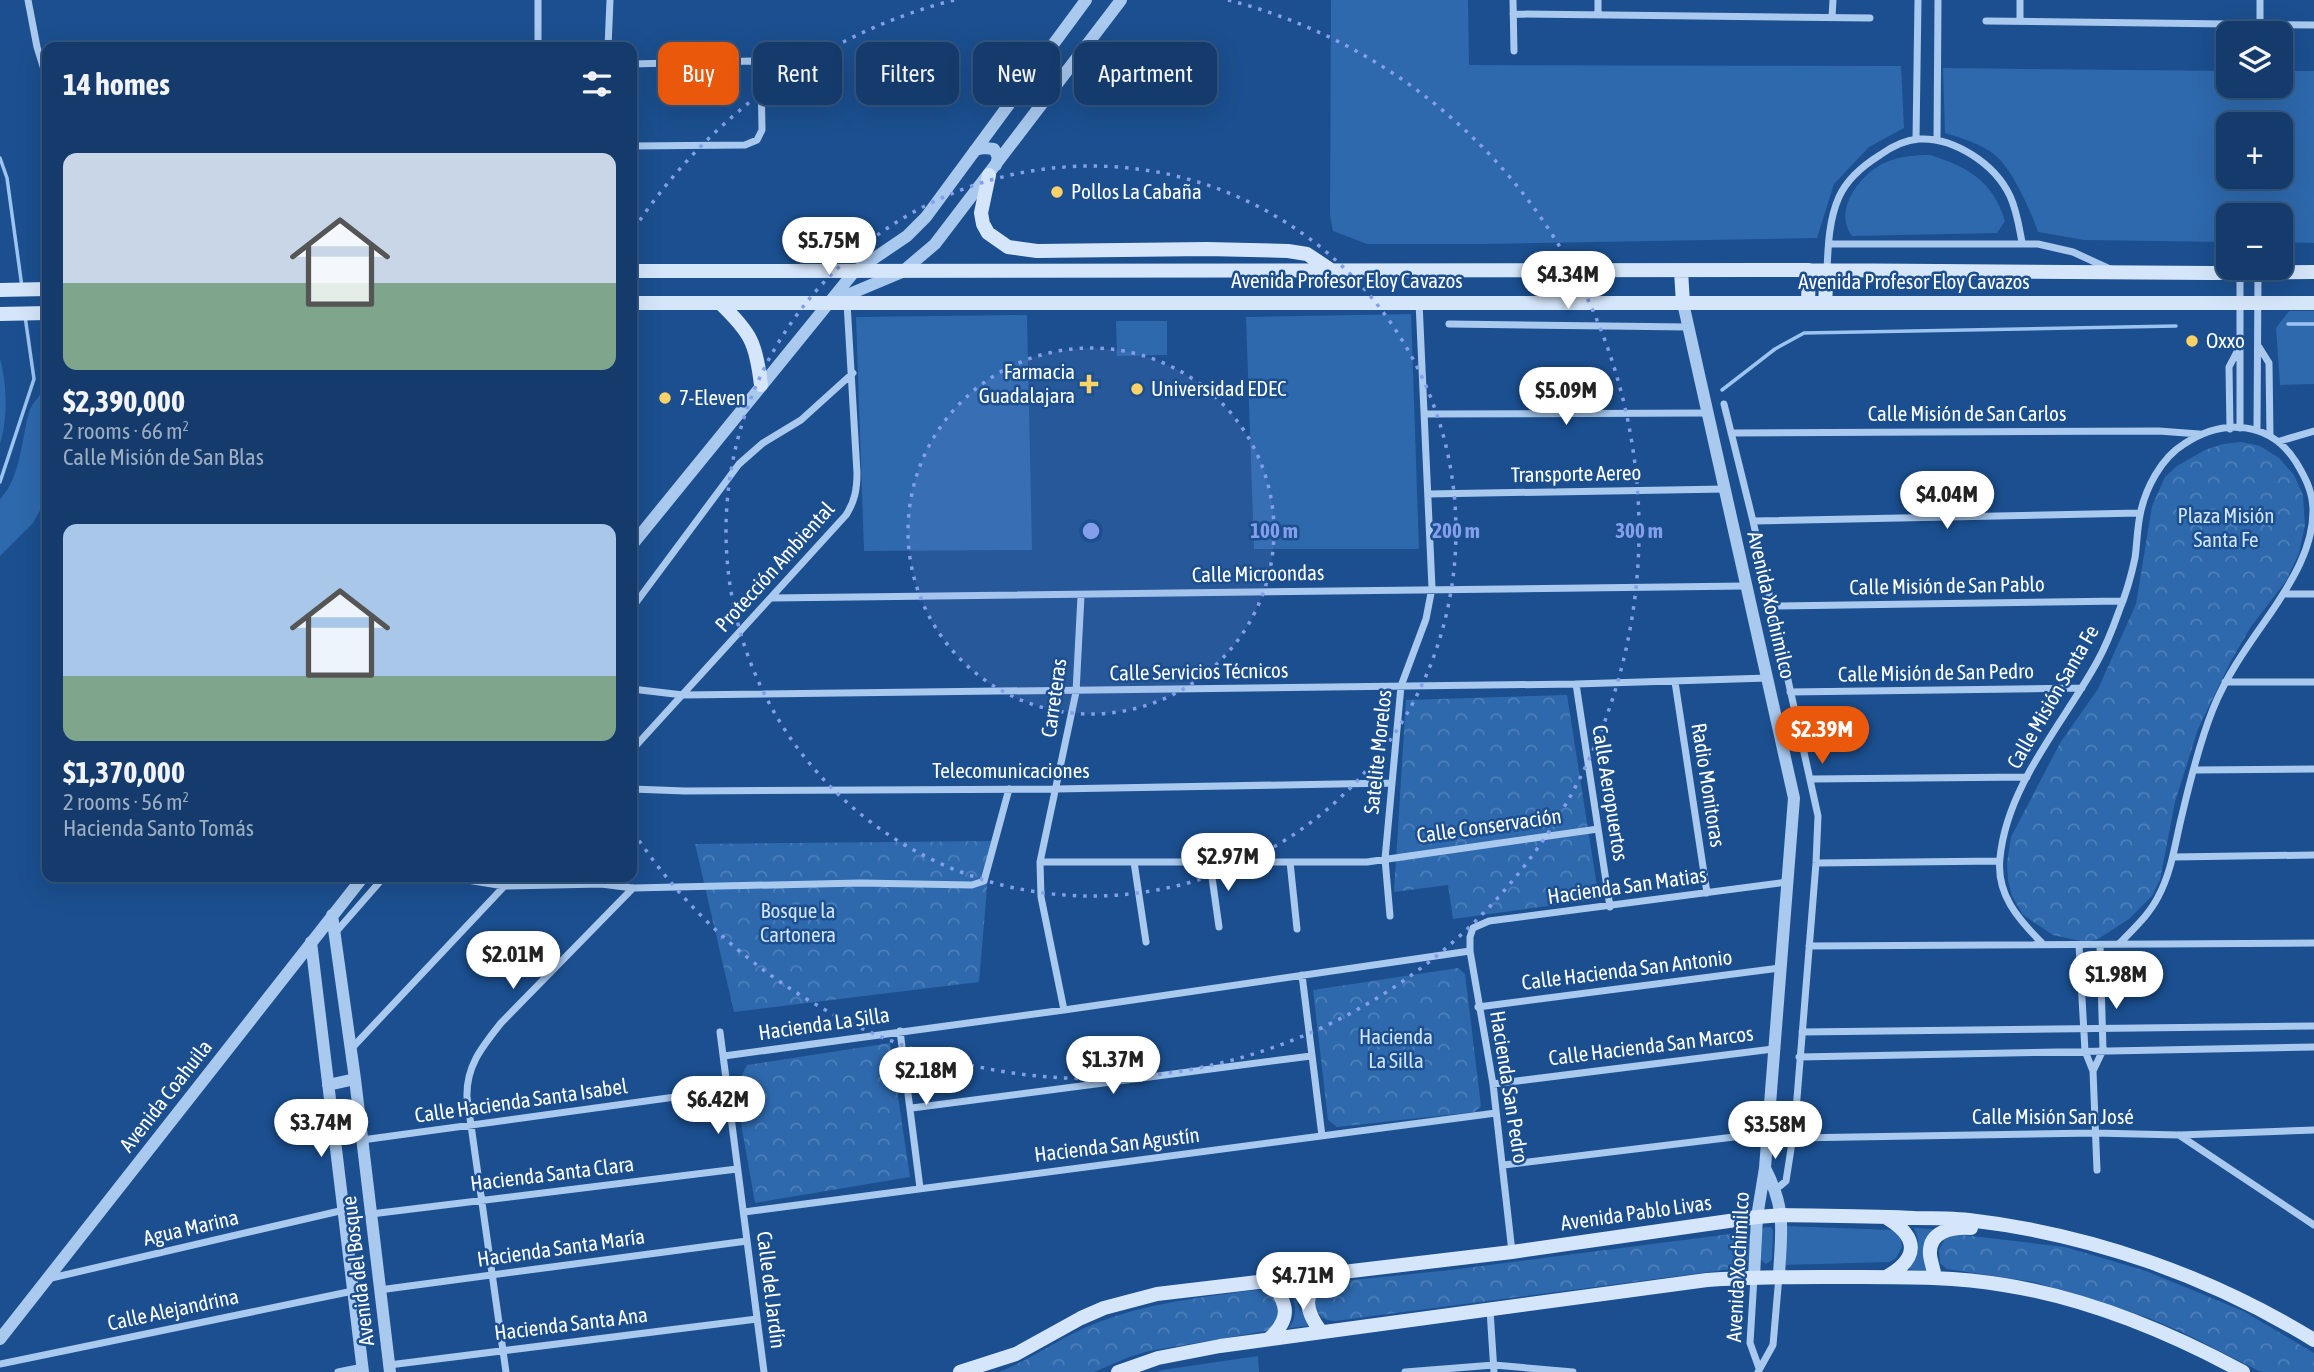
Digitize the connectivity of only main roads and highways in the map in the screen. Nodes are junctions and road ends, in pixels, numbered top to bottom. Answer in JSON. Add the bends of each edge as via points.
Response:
{"nodes":[{"id":1,"x":993,"y":170,"type":"road end"},
{"id":2,"x":1079,"y":251,"type":"junction"},
{"id":3,"x":1809,"y":270,"type":"junction"},
{"id":4,"x":637,"y":271,"type":"edge"},
{"id":5,"x":1333,"y":271,"type":"junction"},
{"id":6,"x":1681,"y":271,"type":"junction"},
{"id":7,"x":1827,"y":271,"type":"junction"},
{"id":8,"x":1020,"y":272,"type":"junction"},
{"id":9,"x":2314,"y":272,"type":"edge"},
{"id":10,"x":42,"y":289,"type":"edge"},
{"id":11,"x":0,"y":290,"type":"edge"},
{"id":12,"x":637,"y":301,"type":"edge"},
{"id":13,"x":1683,"y":303,"type":"junction"},
{"id":14,"x":1808,"y":303,"type":"junction"},
{"id":15,"x":1825,"y":303,"type":"junction"},
{"id":16,"x":2314,"y":303,"type":"edge"},
{"id":17,"x":721,"y":304,"type":"junction"},
{"id":18,"x":42,"y":313,"type":"edge"},
{"id":19,"x":0,"y":314,"type":"edge"},
{"id":20,"x":761,"y":385,"type":"road end"},
{"id":21,"x":1885,"y":1217,"type":"junction"},
{"id":22,"x":2025,"y":1228,"type":"junction"},
{"id":23,"x":1328,"y":1274,"type":"junction"},
{"id":24,"x":1885,"y":1277,"type":"junction"},
{"id":25,"x":1935,"y":1278,"type":"junction"},
{"id":26,"x":1270,"y":1280,"type":"junction"},
{"id":27,"x":1321,"y":1332,"type":"junction"},
{"id":28,"x":1269,"y":1339,"type":"junction"},
{"id":29,"x":2314,"y":1340,"type":"edge"},
{"id":30,"x":960,"y":1372,"type":"edge"},
{"id":31,"x":1118,"y":1372,"type":"edge"},
{"id":32,"x":2243,"y":1372,"type":"edge"}],
"edges":[{"from":1,"to":2,"type":"main road","via":[[981,213],[982,224],[995,239],[1025,250]]},
{"from":2,"to":5,"type":"main road","via":[[1289,251],[1307,254]]},
{"from":2,"to":8,"type":"main road"},
{"from":3,"to":6,"type":"main road","name":"Avenida Profesor Eloy Cavazos"},
{"from":3,"to":7,"type":"main road","name":"Avenida Profesor Eloy Cavazos"},
{"from":3,"to":14,"type":"main road"},
{"from":4,"to":8,"type":"main road","name":"Avenida Profesor Eloy Cavazos"},
{"from":5,"to":6,"type":"main road","name":"Avenida Profesor Eloy Cavazos"},
{"from":5,"to":8,"type":"main road","name":"Avenida Profesor Eloy Cavazos"},
{"from":6,"to":13,"type":"main road"},
{"from":7,"to":9,"type":"main road","name":"Avenida Profesor Eloy Cavazos"},
{"from":7,"to":15,"type":"main road"},
{"from":10,"to":11,"type":"main road"},
{"from":12,"to":17,"type":"main road","name":"Avenida Profesor Eloy Cavazos"},
{"from":13,"to":14,"type":"main road","name":"Avenida Profesor Eloy Cavazos"},
{"from":13,"to":17,"type":"main road","name":"Avenida Profesor Eloy Cavazos"},
{"from":14,"to":15,"type":"main road","name":"Avenida Profesor Eloy Cavazos"},
{"from":15,"to":16,"type":"main road","name":"Avenida Profesor Eloy Cavazos"},
{"from":17,"to":20,"type":"main road","via":[[755,345]]},
{"from":18,"to":19,"type":"main road"},
{"from":21,"to":22,"type":"main road","name":"Avenida Pablo Livas","via":[[1966,1219]]},
{"from":21,"to":23,"type":"main road","name":"Avenida Pablo Livas","via":[[1757,1217]]},
{"from":21,"to":24,"type":"main road","via":[[1904,1228],[1911,1250],[1904,1264]]},
{"from":22,"to":25,"type":"main road","via":[[1955,1227],[1939,1233],[1930,1249]]},
{"from":22,"to":29,"type":"main road","name":"Avenida Pablo Livas","via":[[2086,1241],[2157,1265],[2246,1301]]},
{"from":23,"to":26,"type":"main road","name":"Avenida Pablo Livas"},
{"from":23,"to":27,"type":"main road","via":[[1314,1285],[1308,1299]]},
{"from":24,"to":25,"type":"main road"},
{"from":24,"to":27,"type":"main road","via":[[1707,1280]]},
{"from":25,"to":32,"type":"main road","via":[[2007,1285],[2071,1301],[2133,1321]]},
{"from":26,"to":28,"type":"main road","via":[[1286,1314]]},
{"from":26,"to":30,"type":"main road","name":"Avenida Pablo Livas","via":[[1180,1290],[1120,1303],[1081,1318],[1016,1354]]},
{"from":27,"to":28,"type":"main road"},
{"from":28,"to":31,"type":"main road","via":[[1179,1353]]}]}
